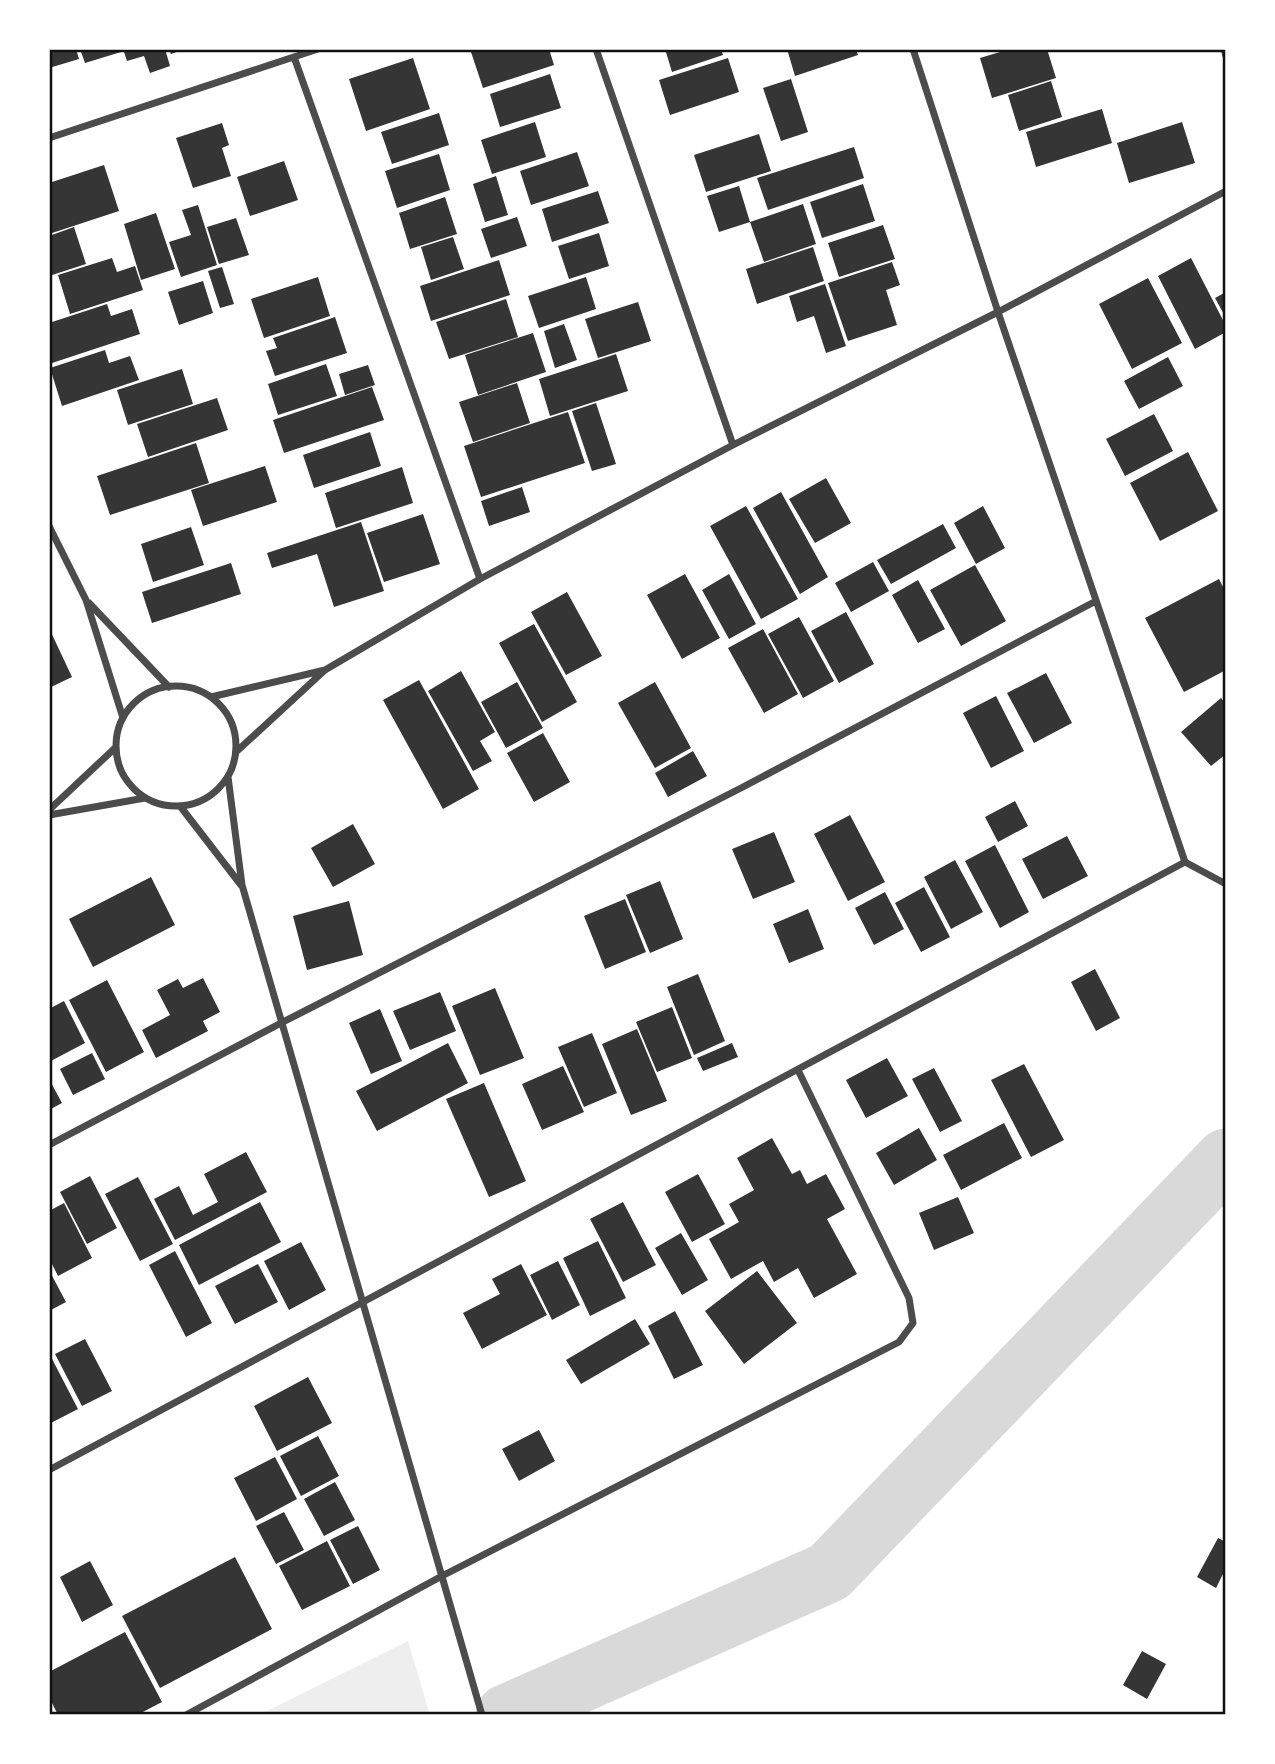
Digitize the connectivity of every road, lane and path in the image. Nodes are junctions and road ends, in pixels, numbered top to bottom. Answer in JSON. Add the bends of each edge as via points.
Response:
{"nodes":[{"id":1,"x":318,"y":49,"type":"edge"},
{"id":2,"x":596,"y":49,"type":"edge"},
{"id":3,"x":913,"y":49,"type":"edge"},
{"id":4,"x":1224,"y":49,"type":"edge"},
{"id":5,"x":1226,"y":56,"type":"edge"},
{"id":6,"x":294,"y":57,"type":"junction"},
{"id":7,"x":49,"y":138,"type":"edge"},
{"id":8,"x":1226,"y":191,"type":"edge"},
{"id":9,"x":998,"y":312,"type":"junction"},
{"id":10,"x":733,"y":445,"type":"junction"},
{"id":11,"x":49,"y":526,"type":"edge"},
{"id":12,"x":480,"y":579,"type":"junction"},
{"id":13,"x":86,"y":600,"type":"junction"},
{"id":14,"x":1096,"y":601,"type":"junction"},
{"id":15,"x":326,"y":670,"type":"junction"},
{"id":16,"x":169,"y":687,"type":"junction"},
{"id":17,"x":211,"y":697,"type":"junction"},
{"id":18,"x":123,"y":718,"type":"junction"},
{"id":19,"x":116,"y":748,"type":"junction"},
{"id":20,"x":236,"y":752,"type":"junction"},
{"id":21,"x":228,"y":777,"type":"junction"},
{"id":22,"x":145,"y":798,"type":"junction"},
{"id":23,"x":180,"y":806,"type":"junction"},
{"id":24,"x":49,"y":813,"type":"edge"},
{"id":25,"x":1185,"y":862,"type":"junction"},
{"id":26,"x":1226,"y":884,"type":"edge"},
{"id":27,"x":242,"y":885,"type":"junction"},
{"id":28,"x":283,"y":1023,"type":"junction"},
{"id":29,"x":798,"y":1070,"type":"junction"},
{"id":30,"x":49,"y":1145,"type":"edge"},
{"id":31,"x":363,"y":1303,"type":"junction"},
{"id":32,"x":49,"y":1470,"type":"edge"},
{"id":33,"x":442,"y":1576,"type":"junction"},
{"id":34,"x":186,"y":1715,"type":"edge"},
{"id":35,"x":482,"y":1715,"type":"edge"}],
"edges":[{"from":1,"to":6,"type":"street"},
{"from":2,"to":10,"type":"street"},
{"from":3,"to":9,"type":"street"},
{"from":4,"to":5,"type":"street"},
{"from":6,"to":7,"type":"street"},
{"from":6,"to":12,"type":"street"},
{"from":8,"to":9,"type":"street"},
{"from":9,"to":10,"type":"street"},
{"from":9,"to":14,"type":"street"},
{"from":10,"to":12,"type":"street"},
{"from":11,"to":13,"type":"street"},
{"from":12,"to":15,"type":"street"},
{"from":13,"to":16,"type":"street"},
{"from":13,"to":18,"type":"street"},
{"from":14,"to":25,"type":"street"},
{"from":14,"to":28,"type":"street"},
{"from":15,"to":17,"type":"street"},
{"from":15,"to":20,"type":"street"},
{"from":16,"to":17,"type":"street","via":[[191,688]]},
{"from":16,"to":18,"type":"street","via":[[150,691],[134,702]]},
{"from":17,"to":20,"type":"street","via":[[230,722]]},
{"from":18,"to":19,"type":"street"},
{"from":19,"to":22,"type":"street","via":[[119,768]]},
{"from":19,"to":24,"type":"street"},
{"from":20,"to":21,"type":"street"},
{"from":21,"to":23,"type":"street","via":[[215,792]]},
{"from":21,"to":27,"type":"street"},
{"from":22,"to":23,"type":"street"},
{"from":22,"to":24,"type":"street"},
{"from":23,"to":27,"type":"street"},
{"from":25,"to":26,"type":"street"},
{"from":25,"to":29,"type":"street"},
{"from":27,"to":28,"type":"street"},
{"from":28,"to":30,"type":"street"},
{"from":28,"to":31,"type":"street"},
{"from":29,"to":31,"type":"street"},
{"from":29,"to":33,"type":"street","via":[[909,1298],[913,1323],[899,1342]]},
{"from":31,"to":32,"type":"street"},
{"from":31,"to":33,"type":"street"},
{"from":33,"to":34,"type":"street"},
{"from":33,"to":35,"type":"street"}]}
